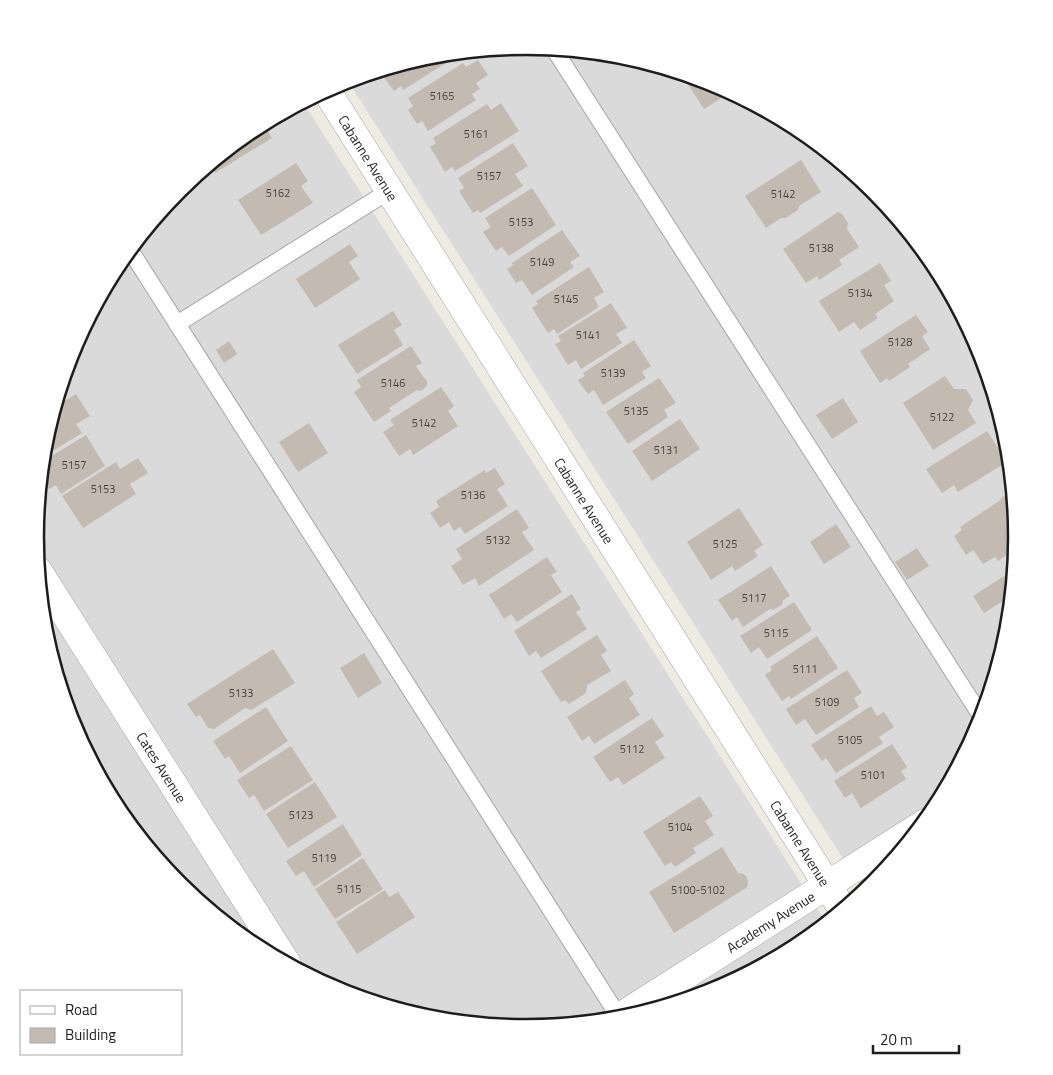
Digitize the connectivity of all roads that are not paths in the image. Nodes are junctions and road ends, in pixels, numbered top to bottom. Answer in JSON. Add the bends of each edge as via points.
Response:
{"nodes":[{"id":1,"x":559,"y":56,"type":"edge"},
{"id":2,"x":330,"y":97,"type":"edge"},
{"id":3,"x":389,"y":191,"type":"junction"},
{"id":4,"x":134,"y":257,"type":"edge"},
{"id":5,"x":177,"y":324,"type":"junction"},
{"id":6,"x":46,"y":584,"type":"edge"},
{"id":7,"x":978,"y":710,"type":"edge"},
{"id":8,"x":905,"y":836,"type":"edge"},
{"id":9,"x":828,"y":886,"type":"junction"},
{"id":10,"x":840,"y":904,"type":"edge"},
{"id":11,"x":280,"y":953,"type":"edge"},
{"id":12,"x":636,"y":1007,"type":"edge"},
{"id":13,"x":614,"y":1012,"type":"edge"}],
"edges":[{"from":1,"to":7,"type":"lane"},
{"from":2,"to":3,"type":"street","name":"Cabanne Avenue"},
{"from":3,"to":5,"type":"lane"},
{"from":3,"to":9,"type":"street","name":"Cabanne Avenue"},
{"from":4,"to":5,"type":"lane"},
{"from":5,"to":13,"type":"lane"},
{"from":6,"to":11,"type":"street","name":"Cates Avenue"},
{"from":8,"to":9,"type":"street","name":"Academy Avenue"},
{"from":9,"to":10,"type":"street","name":"Cabanne Avenue"},
{"from":9,"to":12,"type":"street","name":"Academy Avenue"}]}
